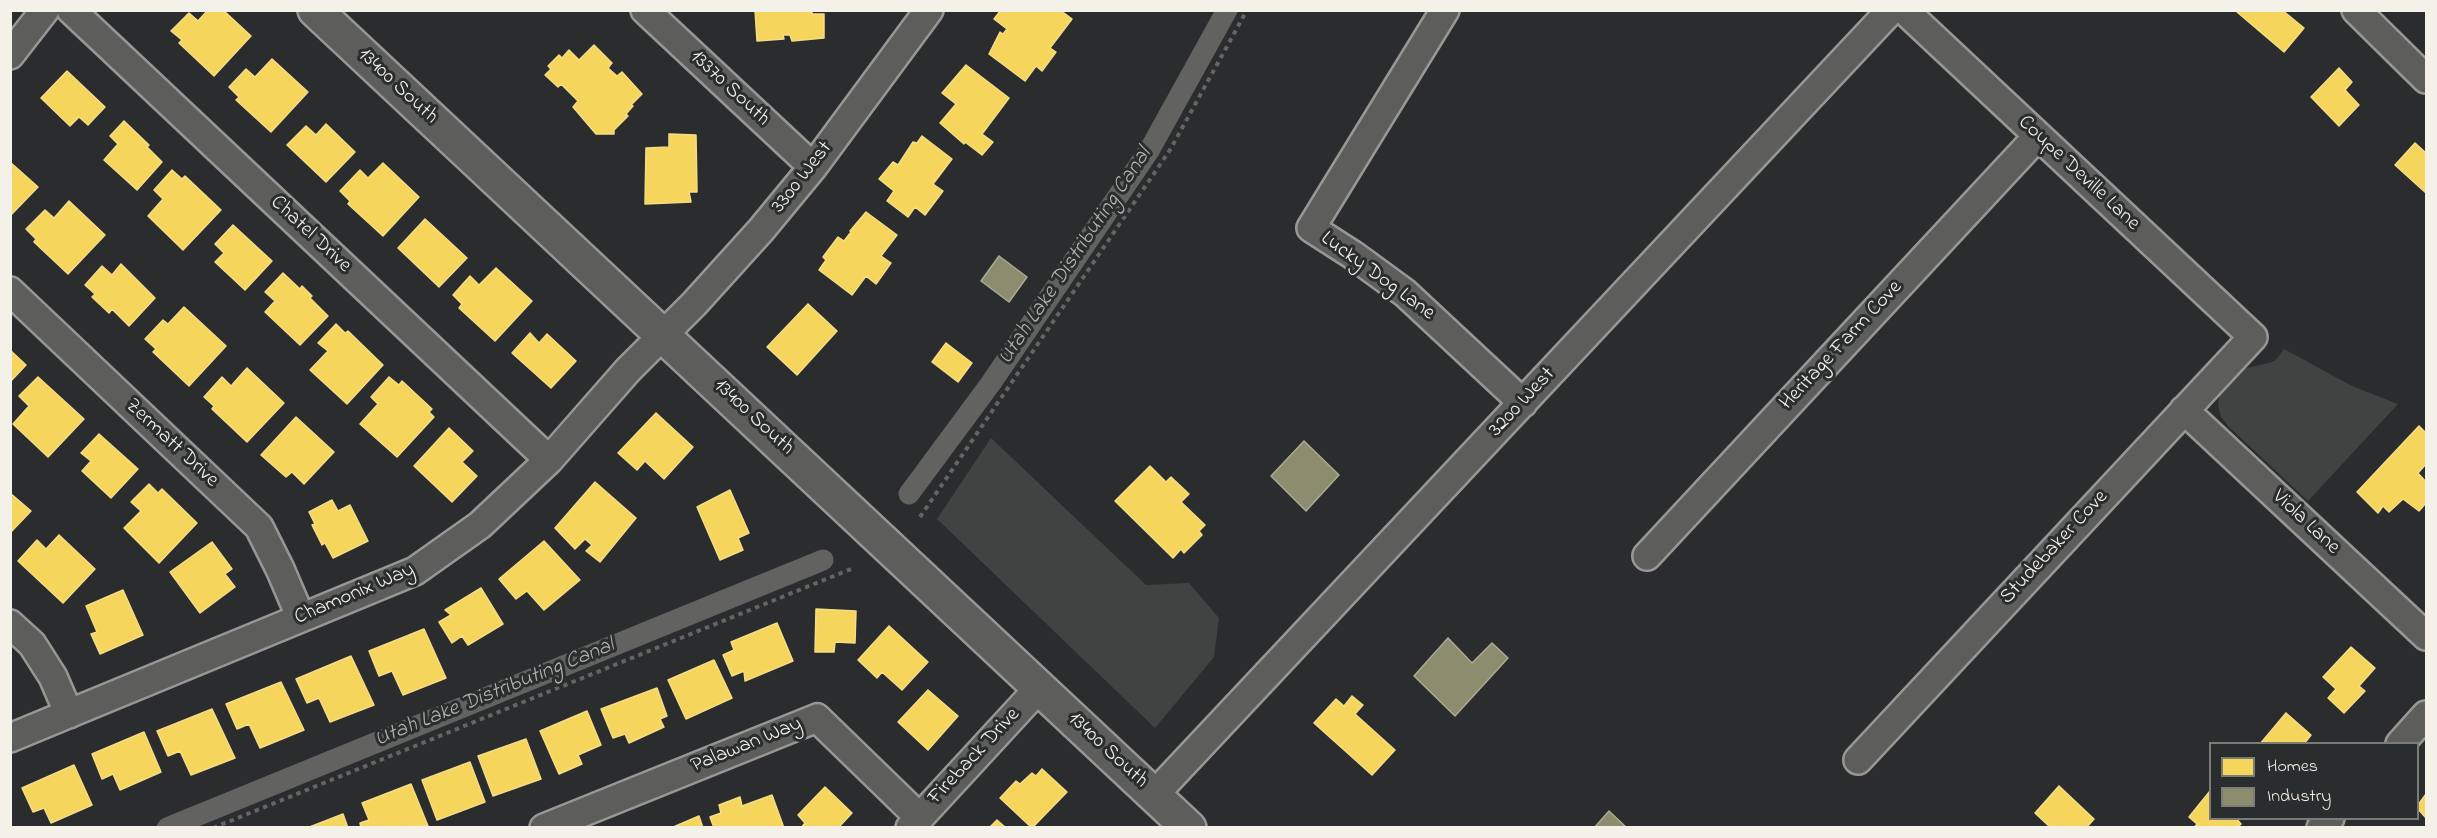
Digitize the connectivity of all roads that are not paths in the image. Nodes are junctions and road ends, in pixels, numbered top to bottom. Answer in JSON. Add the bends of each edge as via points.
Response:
{"nodes":[{"id":1,"x":45,"y":10,"type":"edge"},
{"id":2,"x":71,"y":10,"type":"edge"},
{"id":3,"x":315,"y":10,"type":"edge"},
{"id":4,"x":645,"y":10,"type":"edge"},
{"id":5,"x":929,"y":10,"type":"edge"},
{"id":6,"x":1445,"y":10,"type":"edge"},
{"id":7,"x":1891,"y":10,"type":"edge"},
{"id":8,"x":1904,"y":10,"type":"edge"},
{"id":9,"x":2356,"y":10,"type":"edge"},
{"id":10,"x":10,"y":55,"type":"edge"},
{"id":11,"x":2427,"y":79,"type":"edge"},
{"id":12,"x":2038,"y":136,"type":"junction"},
{"id":13,"x":813,"y":167,"type":"junction"},
{"id":14,"x":10,"y":291,"type":"edge"},
{"id":15,"x":663,"y":333,"type":"junction"},
{"id":16,"x":2253,"y":337,"type":"joint"},
{"id":17,"x":1523,"y":403,"type":"junction"},
{"id":18,"x":2184,"y":410,"type":"junction"},
{"id":19,"x":549,"y":460,"type":"junction"},
{"id":20,"x":1647,"y":556,"type":"dead end"},
{"id":21,"x":301,"y":618,"type":"junction"},
{"id":22,"x":10,"y":624,"type":"edge"},
{"id":23,"x":2427,"y":636,"type":"edge"},
{"id":24,"x":1040,"y":687,"type":"junction"},
{"id":25,"x":69,"y":714,"type":"junction"},
{"id":26,"x":2427,"y":715,"type":"edge"},
{"id":27,"x":10,"y":738,"type":"edge"},
{"id":28,"x":2402,"y":742,"type":"edge"},
{"id":29,"x":1858,"y":760,"type":"dead end"},
{"id":30,"x":1155,"y":795,"type":"junction"},
{"id":31,"x":915,"y":822,"type":"edge"},
{"id":32,"x":544,"y":828,"type":"edge"},
{"id":33,"x":1189,"y":828,"type":"edge"}],
"edges":[{"from":1,"to":10,"type":"street"},
{"from":2,"to":19,"type":"street","name":"Chatel Drive"},
{"from":3,"to":15,"type":"main road","name":"13400 South"},
{"from":4,"to":13,"type":"street","name":"13370 South"},
{"from":5,"to":13,"type":"street","name":"3300 West"},
{"from":6,"to":17,"type":"street","name":"Lucky Dog Lane","via":[[1311,228],[1405,293]]},
{"from":7,"to":17,"type":"street","name":"3200 West"},
{"from":8,"to":12,"type":"street","name":"Coupe Deville Lane"},
{"from":9,"to":11,"type":"street"},
{"from":12,"to":16,"type":"street","name":"Coupe Deville Lane"},
{"from":12,"to":20,"type":"street","name":"Heritage Farm Cove"},
{"from":13,"to":15,"type":"street","name":"3300 West","via":[[694,304]]},
{"from":14,"to":21,"type":"street","name":"Zermatt Drive","via":[[259,527]]},
{"from":15,"to":19,"type":"street","name":"Chamonix Way"},
{"from":15,"to":24,"type":"main road","name":"13400 South"},
{"from":16,"to":18,"type":"street","name":"Studebaker Cove"},
{"from":17,"to":30,"type":"street","name":"3200 West"},
{"from":18,"to":23,"type":"street","name":"Viola Lane"},
{"from":18,"to":29,"type":"street","name":"Studebaker Cove"},
{"from":19,"to":21,"type":"street","name":"Chamonix Way","via":[[480,525],[415,571]]},
{"from":21,"to":25,"type":"street","name":"Chamonix Way"},
{"from":22,"to":25,"type":"street","via":[[32,644],[53,677]]},
{"from":24,"to":30,"type":"main road","name":"13400 South"},
{"from":24,"to":31,"type":"street","name":"Fireback Drive"},
{"from":25,"to":27,"type":"street","name":"Chamonix Way"},
{"from":26,"to":28,"type":"street"},
{"from":30,"to":33,"type":"main road","name":"13400 South"},
{"from":31,"to":32,"type":"street","name":"Palawan Way","via":[[817,718]]}]}
